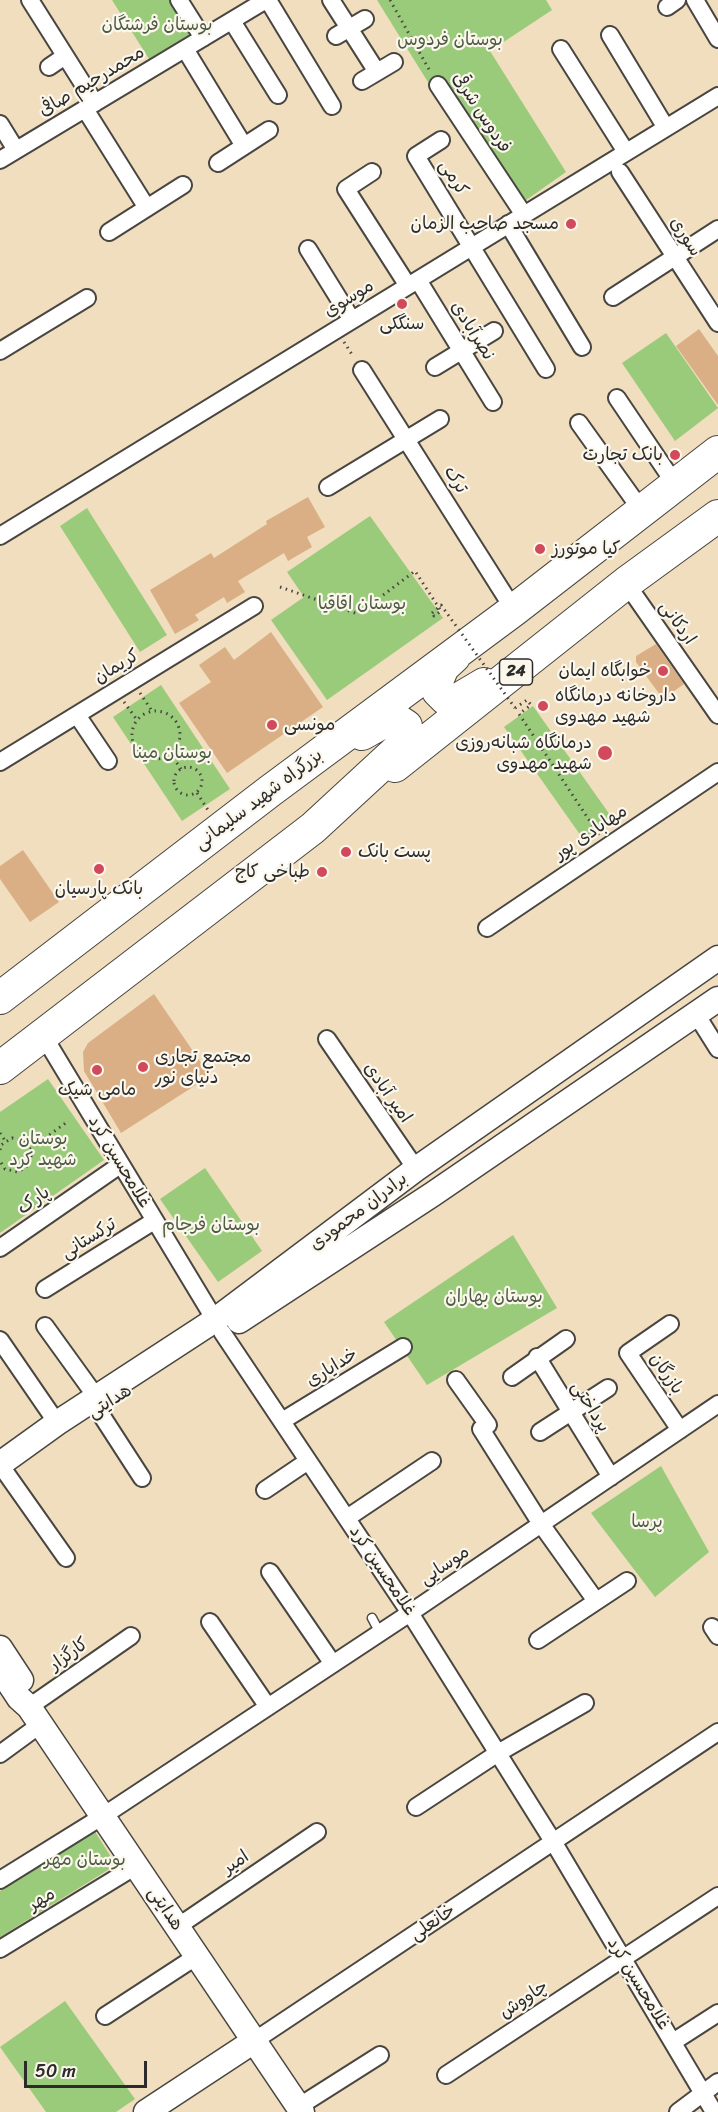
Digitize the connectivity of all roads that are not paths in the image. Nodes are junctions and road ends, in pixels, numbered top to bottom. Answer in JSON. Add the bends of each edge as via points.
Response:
{"nodes":[{"id":1,"x":30,"y":0,"type":"edge"},
{"id":2,"x":179,"y":0,"type":"edge"},
{"id":3,"x":267,"y":0,"type":"edge"},
{"id":4,"x":331,"y":0,"type":"edge"},
{"id":5,"x":695,"y":0,"type":"edge"},
{"id":6,"x":365,"y":19,"type":"dead end"},
{"id":7,"x":232,"y":21,"type":"junction"},
{"id":8,"x":342,"y":32,"type":"junction"},
{"id":9,"x":610,"y":35,"type":"dead end"},
{"id":10,"x":202,"y":38,"type":"junction"},
{"id":11,"x":718,"y":39,"type":"edge"},
{"id":12,"x":184,"y":49,"type":"junction"},
{"id":13,"x":561,"y":49,"type":"dead end"},
{"id":14,"x":65,"y":56,"type":"junction"},
{"id":15,"x":394,"y":62,"type":"dead end"},
{"id":16,"x":49,"y":67,"type":"dead end"},
{"id":17,"x":377,"y":72,"type":"junction"},
{"id":18,"x":362,"y":81,"type":"dead end"},
{"id":19,"x":438,"y":84,"type":"road end"},
{"id":20,"x":278,"y":95,"type":"dead end"},
{"id":21,"x":718,"y":96,"type":"edge"},
{"id":22,"x":90,"y":106,"type":"junction"},
{"id":23,"x":332,"y":106,"type":"dead end"},
{"id":24,"x":0,"y":124,"type":"edge"},
{"id":25,"x":666,"y":128,"type":"junction"},
{"id":26,"x":268,"y":130,"type":"dead end"},
{"id":27,"x":441,"y":140,"type":"dead end"},
{"id":28,"x":244,"y":146,"type":"junction"},
{"id":29,"x":16,"y":150,"type":"junction"},
{"id":30,"x":626,"y":152,"type":"junction"},
{"id":31,"x":0,"y":160,"type":"edge"},
{"id":32,"x":218,"y":163,"type":"dead end"},
{"id":33,"x":372,"y":172,"type":"dead end"},
{"id":34,"x":620,"y":172,"type":"dead end"},
{"id":35,"x":183,"y":185,"type":"dead end"},
{"id":36,"x":147,"y":208,"type":"junction"},
{"id":37,"x":524,"y":215,"type":"junction"},
{"id":38,"x":508,"y":224,"type":"junction"},
{"id":39,"x":718,"y":228,"type":"edge"},
{"id":40,"x":109,"y":232,"type":"dead end"},
{"id":41,"x":473,"y":246,"type":"junction"},
{"id":42,"x":308,"y":249,"type":"dead end"},
{"id":43,"x":675,"y":256,"type":"junction"},
{"id":44,"x":413,"y":283,"type":"junction"},
{"id":45,"x":613,"y":297,"type":"dead end"},
{"id":46,"x":87,"y":298,"type":"dead end"},
{"id":47,"x":352,"y":320,"type":"junction"},
{"id":48,"x":718,"y":323,"type":"edge"},
{"id":49,"x":494,"y":331,"type":"dead end"},
{"id":50,"x":582,"y":347,"type":"dead end"},
{"id":51,"x":0,"y":351,"type":"edge"},
{"id":52,"x":462,"y":351,"type":"junction"},
{"id":53,"x":435,"y":368,"type":"dead end"},
{"id":54,"x":546,"y":369,"type":"dead end"},
{"id":55,"x":362,"y":370,"type":"road end"},
{"id":56,"x":617,"y":398,"type":"dead end"},
{"id":57,"x":493,"y":402,"type":"dead end"},
{"id":58,"x":440,"y":419,"type":"dead end"},
{"id":59,"x":579,"y":423,"type":"dead end"},
{"id":60,"x":406,"y":440,"type":"junction"},
{"id":61,"x":718,"y":452,"type":"edge"},
{"id":62,"x":675,"y":484,"type":"junction"},
{"id":63,"x":328,"y":488,"type":"dead end"},
{"id":64,"x":644,"y":516,"type":"junction"},
{"id":65,"x":718,"y":516,"type":"edge"},
{"id":66,"x":0,"y":536,"type":"edge"},
{"id":67,"x":626,"y":583,"type":"junction"},
{"id":68,"x":254,"y":606,"type":"dead end"},
{"id":69,"x":514,"y":610,"type":"junction"},
{"id":70,"x":542,"y":652,"type":"junction"},
{"id":71,"x":76,"y":715,"type":"junction"},
{"id":72,"x":718,"y":715,"type":"edge"},
{"id":73,"x":108,"y":761,"type":"dead end"},
{"id":74,"x":0,"y":762,"type":"edge"},
{"id":75,"x":718,"y":772,"type":"edge"},
{"id":76,"x":270,"y":791,"type":"junction"},
{"id":77,"x":313,"y":828,"type":"junction"},
{"id":78,"x":487,"y":928,"type":"dead end"},
{"id":79,"x":718,"y":958,"type":"edge"},
{"id":80,"x":0,"y":998,"type":"edge"},
{"id":81,"x":718,"y":999,"type":"edge"},
{"id":82,"x":696,"y":1014,"type":"junction"},
{"id":83,"x":42,"y":1035,"type":"junction"},
{"id":84,"x":327,"y":1039,"type":"dead end"},
{"id":85,"x":718,"y":1049,"type":"edge"},
{"id":86,"x":0,"y":1068,"type":"edge"},
{"id":87,"x":120,"y":1165,"type":"junction"},
{"id":88,"x":416,"y":1169,"type":"junction"},
{"id":89,"x":154,"y":1221,"type":"junction"},
{"id":90,"x":0,"y":1248,"type":"edge"},
{"id":91,"x":45,"y":1289,"type":"dead end"},
{"id":92,"x":670,"y":1324,"type":"dead end"},
{"id":93,"x":45,"y":1326,"type":"dead end"},
{"id":94,"x":219,"y":1326,"type":"junction"},
{"id":95,"x":566,"y":1339,"type":"dead end"},
{"id":96,"x":0,"y":1340,"type":"edge"},
{"id":97,"x":403,"y":1347,"type":"dead end"},
{"id":98,"x":537,"y":1357,"type":"junction"},
{"id":99,"x":512,"y":1377,"type":"dead end"},
{"id":100,"x":456,"y":1380,"type":"dead end"},
{"id":101,"x":608,"y":1388,"type":"dead end"},
{"id":102,"x":97,"y":1404,"type":"junction"},
{"id":103,"x":718,"y":1404,"type":"edge"},
{"id":104,"x":571,"y":1413,"type":"junction"},
{"id":105,"x":282,"y":1422,"type":"junction"},
{"id":106,"x":57,"y":1423,"type":"junction"},
{"id":107,"x":680,"y":1430,"type":"junction"},
{"id":108,"x":540,"y":1432,"type":"dead end"},
{"id":109,"x":308,"y":1461,"type":"junction"},
{"id":110,"x":432,"y":1461,"type":"dead end"},
{"id":111,"x":2,"y":1471,"type":"edge"},
{"id":112,"x":611,"y":1477,"type":"junction"},
{"id":113,"x":142,"y":1478,"type":"dead end"},
{"id":114,"x":265,"y":1490,"type":"dead end"},
{"id":115,"x":347,"y":1518,"type":"junction"},
{"id":116,"x":541,"y":1524,"type":"junction"},
{"id":117,"x":66,"y":1558,"type":"dead end"},
{"id":118,"x":270,"y":1572,"type":"dead end"},
{"id":119,"x":627,"y":1581,"type":"dead end"},
{"id":120,"x":596,"y":1601,"type":"junction"},
{"id":121,"x":410,"y":1613,"type":"junction"},
{"id":122,"x":210,"y":1622,"type":"dead end"},
{"id":123,"x":131,"y":1636,"type":"dead end"},
{"id":124,"x":538,"y":1640,"type":"dead end"},
{"id":125,"x":0,"y":1648,"type":"edge"},
{"id":126,"x":333,"y":1664,"type":"junction"},
{"id":127,"x":0,"y":1669,"type":"edge"},
{"id":128,"x":585,"y":1702,"type":"dead end"},
{"id":129,"x":268,"y":1707,"type":"junction"},
{"id":130,"x":35,"y":1715,"type":"junction"},
{"id":131,"x":718,"y":1732,"type":"edge"},
{"id":132,"x":498,"y":1753,"type":"junction"},
{"id":133,"x":0,"y":1754,"type":"edge"},
{"id":134,"x":416,"y":1807,"type":"dead end"},
{"id":135,"x":102,"y":1816,"type":"junction"},
{"id":136,"x":317,"y":1832,"type":"dead end"},
{"id":137,"x":554,"y":1843,"type":"junction"},
{"id":138,"x":136,"y":1866,"type":"junction"},
{"id":139,"x":0,"y":1880,"type":"edge"},
{"id":140,"x":718,"y":1896,"type":"edge"},
{"id":141,"x":177,"y":1927,"type":"junction"},
{"id":142,"x":0,"y":1949,"type":"edge"},
{"id":143,"x":196,"y":1956,"type":"junction"},
{"id":144,"x":623,"y":1958,"type":"junction"},
{"id":145,"x":718,"y":2013,"type":"edge"},
{"id":146,"x":105,"y":2016,"type":"dead end"},
{"id":147,"x":254,"y":2041,"type":"junction"},
{"id":148,"x":674,"y":2042,"type":"junction"},
{"id":149,"x":380,"y":2055,"type":"dead end"},
{"id":150,"x":447,"y":2075,"type":"dead end"},
{"id":151,"x":718,"y":2082,"type":"edge"},
{"id":152,"x":703,"y":2092,"type":"junction"},
{"id":153,"x":300,"y":2109,"type":"edge"},
{"id":154,"x":146,"y":2112,"type":"edge"},
{"id":155,"x":678,"y":2112,"type":"edge"},
{"id":156,"x":714,"y":2112,"type":"edge"}],
"edges":[{"from":1,"to":14,"type":"street","via":[[37,23]]},
{"from":2,"to":10,"type":"street"},
{"from":3,"to":7,"type":"street","name":"محمدرحیم صافی"},
{"from":3,"to":23,"type":"street"},
{"from":4,"to":8,"type":"street"},
{"from":5,"to":11,"type":"street"},
{"from":6,"to":8,"type":"street"},
{"from":7,"to":10,"type":"street","name":"محمدرحیم صافی"},
{"from":7,"to":20,"type":"street"},
{"from":8,"to":17,"type":"street"},
{"from":9,"to":25,"type":"street"},
{"from":10,"to":12,"type":"street","name":"محمدرحیم صافی"},
{"from":12,"to":22,"type":"street","name":"محمدرحیم صافی"},
{"from":12,"to":28,"type":"street"},
{"from":13,"to":30,"type":"street"},
{"from":14,"to":16,"type":"street"},
{"from":14,"to":22,"type":"street"},
{"from":15,"to":17,"type":"street"},
{"from":17,"to":18,"type":"street"},
{"from":19,"to":37,"type":"street","name":"فردوس شرقی"},
{"from":21,"to":25,"type":"street","name":"موسوی"},
{"from":22,"to":29,"type":"street","name":"محمدرحیم صافی"},
{"from":22,"to":36,"type":"street"},
{"from":24,"to":29,"type":"street"},
{"from":25,"to":30,"type":"street","name":"موسوی"},
{"from":26,"to":28,"type":"street"},
{"from":27,"to":41,"type":"street","name":"کرمی","via":[[416,156]]},
{"from":28,"to":32,"type":"street"},
{"from":29,"to":31,"type":"street","name":"محمدرحیم صافی"},
{"from":30,"to":37,"type":"street","name":"موسوی"},
{"from":33,"to":44,"type":"street","name":"نصرآبادی","via":[[346,189]]},
{"from":34,"to":43,"type":"street","name":"سوری"},
{"from":35,"to":36,"type":"street"},
{"from":36,"to":40,"type":"street"},
{"from":37,"to":38,"type":"street","name":"موسوی"},
{"from":38,"to":41,"type":"street","name":"موسوی"},
{"from":38,"to":50,"type":"street"},
{"from":39,"to":43,"type":"street"},
{"from":41,"to":44,"type":"street","name":"موسوی"},
{"from":41,"to":54,"type":"street"},
{"from":42,"to":47,"type":"street"},
{"from":43,"to":45,"type":"street"},
{"from":43,"to":48,"type":"street","name":"سوری"},
{"from":44,"to":47,"type":"street","name":"موسوی"},
{"from":44,"to":52,"type":"street","name":"نصرآبادی"},
{"from":46,"to":51,"type":"street"},
{"from":47,"to":66,"type":"street","name":"موسوی"},
{"from":49,"to":52,"type":"street"},
{"from":52,"to":53,"type":"street"},
{"from":52,"to":57,"type":"street","name":"نصرآبادی"},
{"from":55,"to":60,"type":"street","name":"ترک"},
{"from":56,"to":62,"type":"street"},
{"from":58,"to":60,"type":"street"},
{"from":59,"to":64,"type":"street"},
{"from":60,"to":63,"type":"street"},
{"from":60,"to":69,"type":"street","name":"ترک"},
{"from":61,"to":62,"type":"highway","name":"بزرگراه شهید سلیمانی"},
{"from":62,"to":64,"type":"highway","name":"بزرگراه شهید سلیمانی"},
{"from":64,"to":69,"type":"highway","name":"بزرگراه شهید سلیمانی","via":[[606,539]]},
{"from":65,"to":67,"type":"highway","number":"24"},
{"from":67,"to":70,"type":"highway","number":"24"},
{"from":67,"to":72,"type":"street","name":"اردکانی"},
{"from":68,"to":71,"type":"street","name":"کریمان"},
{"from":69,"to":70,"type":"highway","via":[[443,667],[437,681],[438,691],[446,699],[457,700]]},
{"from":69,"to":76,"type":"highway","name":"بزرگراه شهید سلیمانی"},
{"from":70,"to":77,"type":"highway","number":"24"},
{"from":71,"to":73,"type":"street"},
{"from":71,"to":74,"type":"street","name":"کریمان"},
{"from":75,"to":78,"type":"street","name":"مهابادی پور"},
{"from":76,"to":77,"type":"highway","via":[[385,721],[397,720],[406,726],[403,745]]},
{"from":76,"to":80,"type":"highway","name":"بزرگراه شهید سلیمانی"},
{"from":77,"to":83,"type":"highway","number":"24"},
{"from":79,"to":88,"type":"main road","name":"برادران محمودی"},
{"from":81,"to":82,"type":"main road","name":"برادران محمودی"},
{"from":82,"to":85,"type":"street"},
{"from":82,"to":94,"type":"main road","name":"برادران محمودی","via":[[433,1194]]},
{"from":83,"to":86,"type":"highway","number":"24"},
{"from":83,"to":87,"type":"street","name":"غلامحسین کرد"},
{"from":84,"to":88,"type":"street","name":"امیر آبادی"},
{"from":87,"to":89,"type":"street","name":"غلامحسین کرد"},
{"from":87,"to":90,"type":"street","name":"پارک"},
{"from":88,"to":94,"type":"main road","name":"برادران محمودی"},
{"from":89,"to":91,"type":"street","name":"ترکستانی"},
{"from":89,"to":94,"type":"street","name":"غلامحسین کرد"},
{"from":92,"to":107,"type":"street","name":"بازرگان","via":[[628,1353]]},
{"from":93,"to":102,"type":"street"},
{"from":94,"to":102,"type":"main road","name":"هدایتی"},
{"from":94,"to":105,"type":"street","name":"غلامحسین کرد"},
{"from":95,"to":98,"type":"street"},
{"from":96,"to":106,"type":"street"},
{"from":97,"to":105,"type":"street","name":"خدایاری"},
{"from":98,"to":99,"type":"street"},
{"from":98,"to":104,"type":"street","name":"پرداختی"},
{"from":100,"to":116,"type":"street","via":[[488,1425],[481,1429]]},
{"from":101,"to":104,"type":"street"},
{"from":102,"to":106,"type":"main road"},
{"from":102,"to":111,"type":"main road","name":"هدایتی"},
{"from":102,"to":113,"type":"street"},
{"from":103,"to":107,"type":"street","name":"موسایی"},
{"from":104,"to":108,"type":"street"},
{"from":104,"to":112,"type":"street","name":"پرداختی"},
{"from":105,"to":109,"type":"street","name":"غلامحسین کرد"},
{"from":106,"to":111,"type":"main road"},
{"from":107,"to":112,"type":"street","name":"موسایی"},
{"from":109,"to":114,"type":"street"},
{"from":109,"to":115,"type":"street","name":"غلامحسین کرد"},
{"from":110,"to":115,"type":"street"},
{"from":111,"to":117,"type":"street"},
{"from":112,"to":116,"type":"street","name":"موسایی"},
{"from":115,"to":121,"type":"street","name":"غلامحسین کرد"},
{"from":116,"to":120,"type":"street"},
{"from":116,"to":121,"type":"street","name":"موسایی"},
{"from":118,"to":126,"type":"street"},
{"from":119,"to":120,"type":"street"},
{"from":120,"to":124,"type":"street"},
{"from":121,"to":126,"type":"street","name":"موسایی","via":[[376,1626]]},
{"from":121,"to":132,"type":"street","name":"غلامحسین کرد"},
{"from":122,"to":129,"type":"street"},
{"from":123,"to":130,"type":"street","name":"کارگزار"},
{"from":125,"to":130,"type":"main road","name":"هدایتی","via":[[30,1693]]},
{"from":126,"to":129,"type":"street","name":"موسایی"},
{"from":127,"to":130,"type":"main road","name":"هدایتی"},
{"from":128,"to":132,"type":"street"},
{"from":129,"to":135,"type":"street","name":"موسایی"},
{"from":130,"to":133,"type":"street","name":"کارگزار"},
{"from":130,"to":135,"type":"main road","name":"هدایتی"},
{"from":131,"to":137,"type":"street","name":"خانعلی"},
{"from":132,"to":134,"type":"street"},
{"from":132,"to":137,"type":"street","name":"غلامحسین کرد"},
{"from":135,"to":138,"type":"main road","name":"هدایتی"},
{"from":135,"to":139,"type":"street","name":"موسایی"},
{"from":136,"to":141,"type":"street","name":"امیر"},
{"from":137,"to":144,"type":"street","name":"غلامحسین کرد"},
{"from":137,"to":147,"type":"street","name":"خانعلی"},
{"from":138,"to":141,"type":"main road","name":"هدایتی"},
{"from":138,"to":142,"type":"street","name":"مهر"},
{"from":140,"to":144,"type":"street","name":"چاووش"},
{"from":141,"to":143,"type":"main road","name":"هدایتی"},
{"from":143,"to":146,"type":"street"},
{"from":143,"to":147,"type":"main road","name":"هدایتی"},
{"from":144,"to":148,"type":"street","name":"غلامحسین کرد"},
{"from":144,"to":150,"type":"street","name":"چاووش"},
{"from":145,"to":148,"type":"street"},
{"from":147,"to":153,"type":"main road","name":"هدایتی"},
{"from":147,"to":154,"type":"main road","name":"خانعلی"},
{"from":148,"to":152,"type":"street","name":"غلامحسین کرد"},
{"from":149,"to":153,"type":"street"},
{"from":151,"to":152,"type":"street"},
{"from":152,"to":155,"type":"street"},
{"from":152,"to":156,"type":"street","name":"غلامحسین کرد"}]}
